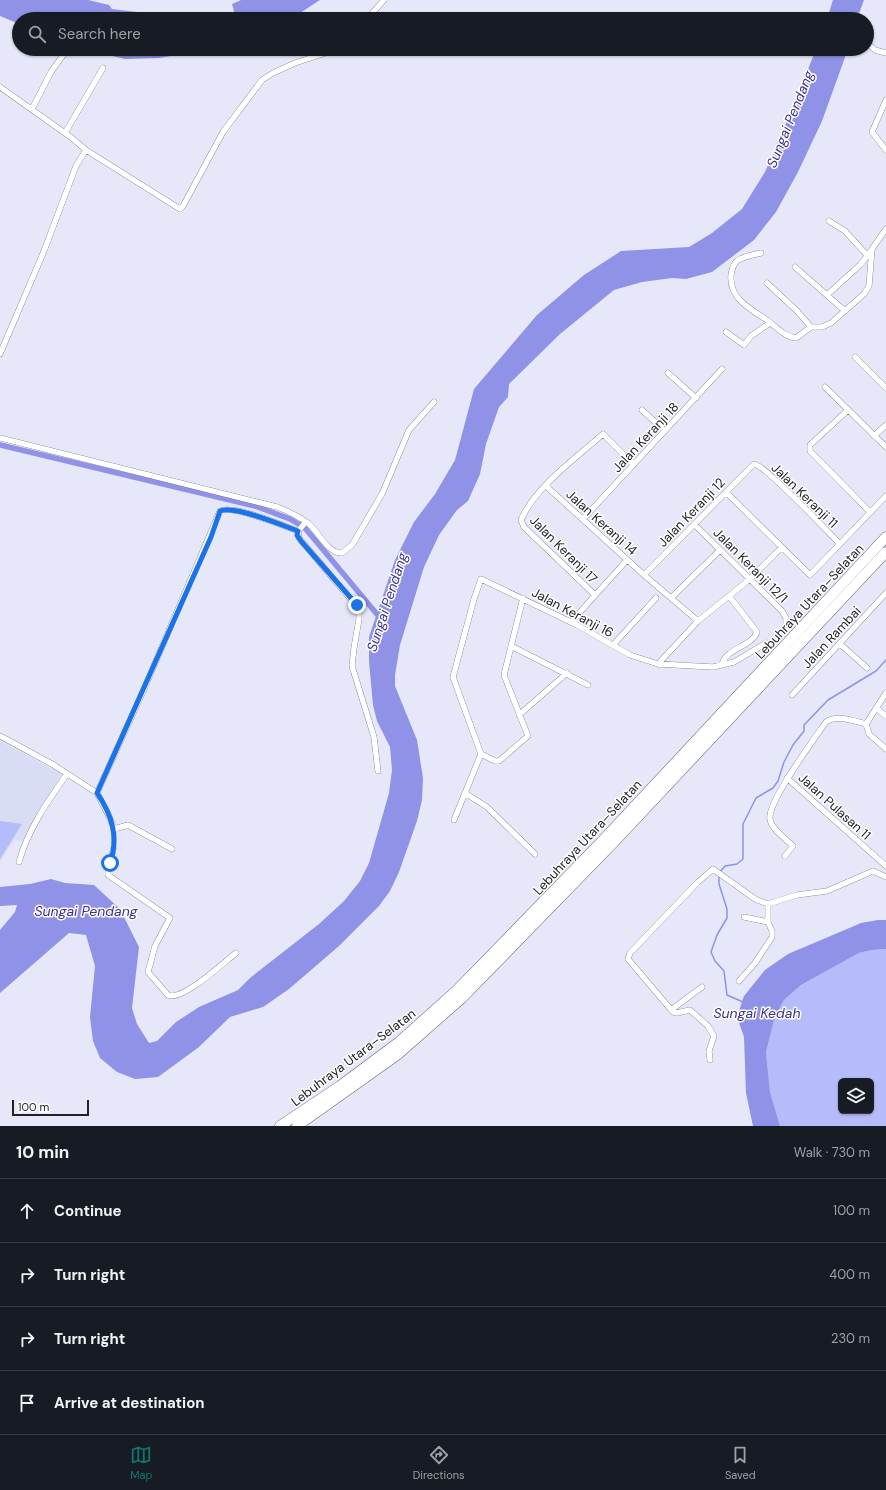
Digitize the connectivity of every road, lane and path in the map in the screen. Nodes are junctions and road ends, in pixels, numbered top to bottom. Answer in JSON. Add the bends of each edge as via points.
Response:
{"nodes":[{"id":1,"x":384,"y":0,"type":"edge"},
{"id":2,"x":373,"y":12,"type":"edge"},
{"id":3,"x":874,"y":50,"type":"edge"},
{"id":4,"x":886,"y":53,"type":"edge"},
{"id":5,"x":63,"y":56,"type":"edge"},
{"id":6,"x":316,"y":56,"type":"edge"},
{"id":7,"x":103,"y":68,"type":"dead end"},
{"id":8,"x":0,"y":87,"type":"edge"},
{"id":9,"x":886,"y":100,"type":"edge"},
{"id":10,"x":32,"y":109,"type":"junction"},
{"id":11,"x":66,"y":133,"type":"junction"},
{"id":12,"x":86,"y":150,"type":"junction"},
{"id":13,"x":886,"y":150,"type":"edge"},
{"id":14,"x":829,"y":221,"type":"dead end"},
{"id":15,"x":886,"y":229,"type":"edge"},
{"id":16,"x":761,"y":253,"type":"dead end"},
{"id":17,"x":869,"y":253,"type":"junction"},
{"id":18,"x":795,"y":267,"type":"dead end"},
{"id":19,"x":767,"y":284,"type":"dead end"},
{"id":20,"x":827,"y":295,"type":"junction"},
{"id":21,"x":845,"y":311,"type":"junction"},
{"id":22,"x":770,"y":323,"type":"junction"},
{"id":23,"x":811,"y":327,"type":"junction"},
{"id":24,"x":726,"y":332,"type":"dead end"},
{"id":25,"x":0,"y":354,"type":"edge"},
{"id":26,"x":855,"y":357,"type":"dead end"},
{"id":27,"x":722,"y":369,"type":"dead end"},
{"id":28,"x":668,"y":373,"type":"dead end"},
{"id":29,"x":825,"y":387,"type":"dead end"},
{"id":30,"x":886,"y":388,"type":"edge"},
{"id":31,"x":696,"y":398,"type":"junction"},
{"id":32,"x":434,"y":402,"type":"dead end"},
{"id":33,"x":642,"y":410,"type":"dead end"},
{"id":34,"x":848,"y":410,"type":"junction"},
{"id":35,"x":886,"y":425,"type":"edge"},
{"id":36,"x":665,"y":431,"type":"junction"},
{"id":37,"x":874,"y":436,"type":"junction"},
{"id":38,"x":0,"y":438,"type":"edge"},
{"id":39,"x":886,"y":447,"type":"edge"},
{"id":40,"x":633,"y":464,"type":"junction"},
{"id":41,"x":754,"y":464,"type":"joint"},
{"id":42,"x":546,"y":486,"type":"junction"},
{"id":43,"x":726,"y":492,"type":"junction"},
{"id":44,"x":886,"y":496,"type":"edge"},
{"id":45,"x":870,"y":512,"type":"junction"},
{"id":46,"x":582,"y":519,"type":"junction"},
{"id":47,"x":305,"y":524,"type":"junction"},
{"id":48,"x":695,"y":525,"type":"junction"},
{"id":49,"x":298,"y":531,"type":"junction"},
{"id":50,"x":886,"y":537,"type":"edge"},
{"id":51,"x":840,"y":544,"type":"junction"},
{"id":52,"x":781,"y":548,"type":"junction"},
{"id":53,"x":720,"y":550,"type":"junction"},
{"id":54,"x":886,"y":552,"type":"edge"},
{"id":55,"x":627,"y":560,"type":"junction"},
{"id":56,"x":644,"y":575,"type":"junction"},
{"id":57,"x":750,"y":579,"type":"junction"},
{"id":58,"x":886,"y":593,"type":"edge"},
{"id":59,"x":595,"y":594,"type":"junction"},
{"id":60,"x":729,"y":596,"type":"junction"},
{"id":61,"x":523,"y":598,"type":"junction"},
{"id":62,"x":656,"y":598,"type":"dead end"},
{"id":63,"x":671,"y":598,"type":"junction"},
{"id":64,"x":698,"y":621,"type":"junction"},
{"id":65,"x":571,"y":622,"type":"junction"},
{"id":66,"x":786,"y":625,"type":"dead end"},
{"id":67,"x":766,"y":643,"type":"dead end"},
{"id":68,"x":840,"y":644,"type":"junction"},
{"id":69,"x":613,"y":645,"type":"junction"},
{"id":70,"x":511,"y":646,"type":"junction"},
{"id":71,"x":658,"y":664,"type":"junction"},
{"id":72,"x":722,"y":665,"type":"junction"},
{"id":73,"x":867,"y":668,"type":"dead end"},
{"id":74,"x":567,"y":674,"type":"junction"},
{"id":75,"x":588,"y":685,"type":"dead end"},
{"id":76,"x":886,"y":693,"type":"edge"},
{"id":77,"x":792,"y":696,"type":"dead end"},
{"id":78,"x":876,"y":708,"type":"junction"},
{"id":79,"x":519,"y":715,"type":"junction"},
{"id":80,"x":886,"y":716,"type":"edge"},
{"id":81,"x":866,"y":724,"type":"junction"},
{"id":82,"x":0,"y":736,"type":"edge"},
{"id":83,"x":886,"y":749,"type":"edge"},
{"id":84,"x":481,"y":754,"type":"junction"},
{"id":85,"x":378,"y":771,"type":"dead end"},
{"id":86,"x":67,"y":774,"type":"junction"},
{"id":87,"x":787,"y":778,"type":"junction"},
{"id":88,"x":97,"y":793,"type":"junction"},
{"id":89,"x":465,"y":793,"type":"junction"},
{"id":90,"x":454,"y":820,"type":"dead end"},
{"id":91,"x":114,"y":829,"type":"junction"},
{"id":92,"x":172,"y":849,"type":"dead end"},
{"id":93,"x":535,"y":854,"type":"dead end"},
{"id":94,"x":785,"y":856,"type":"dead end"},
{"id":95,"x":19,"y":862,"type":"dead end"},
{"id":96,"x":886,"y":866,"type":"edge"},
{"id":97,"x":886,"y":877,"type":"edge"},
{"id":98,"x":768,"y":904,"type":"junction"},
{"id":99,"x":744,"y":917,"type":"dead end"},
{"id":100,"x":768,"y":922,"type":"junction"},
{"id":101,"x":236,"y":953,"type":"dead end"},
{"id":102,"x":739,"y":981,"type":"dead end"},
{"id":103,"x":702,"y":987,"type":"dead end"},
{"id":104,"x":671,"y":1010,"type":"junction"},
{"id":105,"x":710,"y":1060,"type":"dead end"},
{"id":106,"x":280,"y":1126,"type":"edge"},
{"id":107,"x":297,"y":1126,"type":"edge"}],
"edges":[{"from":1,"to":2,"type":"street"},
{"from":3,"to":4,"type":"street"},
{"from":5,"to":10,"type":"street"},
{"from":6,"to":12,"type":"street","via":[[295,63],[262,80],[228,123],[180,209]]},
{"from":7,"to":11,"type":"street"},
{"from":8,"to":10,"type":"street"},
{"from":9,"to":13,"type":"street","via":[[872,132]]},
{"from":10,"to":11,"type":"street"},
{"from":11,"to":12,"type":"street"},
{"from":12,"to":25,"type":"street","via":[[76,166]]},
{"from":14,"to":17,"type":"street","via":[[845,231]]},
{"from":15,"to":17,"type":"street"},
{"from":16,"to":22,"type":"street","via":[[737,261],[732,269],[731,284],[734,294],[742,302]]},
{"from":17,"to":20,"type":"street","via":[[860,265]]},
{"from":17,"to":21,"type":"street","via":[[868,289]]},
{"from":18,"to":20,"type":"street"},
{"from":19,"to":23,"type":"street","via":[[797,310]]},
{"from":20,"to":21,"type":"street"},
{"from":21,"to":23,"type":"street","via":[[826,326]]},
{"from":22,"to":23,"type":"street","via":[[787,336],[794,338]]},
{"from":22,"to":24,"type":"street","via":[[751,336],[744,345]]},
{"from":26,"to":30,"type":"street"},
{"from":27,"to":31,"type":"street","name":"Jalan Keranji 18"},
{"from":28,"to":31,"type":"street"},
{"from":29,"to":34,"type":"street"},
{"from":31,"to":36,"type":"street","name":"Jalan Keranji 18"},
{"from":32,"to":47,"type":"street","via":[[409,430],[382,494],[346,552],[340,554],[333,551]]},
{"from":33,"to":36,"type":"street"},
{"from":34,"to":37,"type":"street"},
{"from":34,"to":45,"type":"street","via":[[810,446],[811,452]]},
{"from":35,"to":37,"type":"street"},
{"from":36,"to":40,"type":"street","name":"Jalan Keranji 18"},
{"from":37,"to":39,"type":"street"},
{"from":38,"to":47,"type":"street","via":[[277,507],[291,513]]},
{"from":40,"to":42,"type":"street","via":[[603,434]]},
{"from":40,"to":46,"type":"street","name":"Jalan Keranji 18"},
{"from":41,"to":43,"type":"street","name":"Jalan Keranji 12"},
{"from":41,"to":51,"type":"street","name":"Jalan Keranji 11"},
{"from":42,"to":46,"type":"street","name":"Jalan Keranji 14"},
{"from":42,"to":59,"type":"street","name":"Jalan Keranji 17","via":[[531,503],[521,523]]},
{"from":43,"to":48,"type":"street","name":"Jalan Keranji 12"},
{"from":43,"to":52,"type":"street"},
{"from":44,"to":45,"type":"street"},
{"from":45,"to":51,"type":"street"},
{"from":46,"to":55,"type":"street","name":"Jalan Keranji 14"},
{"from":47,"to":49,"type":"street"},
{"from":48,"to":53,"type":"street","name":"Jalan Keranji 12/1"},
{"from":48,"to":56,"type":"street","name":"Jalan Keranji 12"},
{"from":49,"to":85,"type":"street","via":[[297,535],[301,541],[359,609],[360,619],[352,666],[374,737]]},
{"from":49,"to":88,"type":"street","via":[[262,517],[228,510],[220,511],[211,537]]},
{"from":50,"to":106,"type":"highway","name":"Lebuhraya Utara–Selatan","via":[[604,839],[457,990],[399,1042]]},
{"from":51,"to":52,"type":"street","via":[[811,574],[807,574]]},
{"from":52,"to":57,"type":"street"},
{"from":53,"to":57,"type":"street","name":"Jalan Keranji 12/1"},
{"from":53,"to":63,"type":"street"},
{"from":54,"to":107,"type":"highway","name":"Lebuhraya Utara–Selatan","via":[[616,840],[462,998],[397,1055]]},
{"from":55,"to":56,"type":"street","name":"Jalan Keranji 14"},
{"from":55,"to":59,"type":"street"},
{"from":56,"to":63,"type":"street","name":"Jalan Keranji 14"},
{"from":57,"to":60,"type":"street"},
{"from":57,"to":66,"type":"street","name":"Jalan Keranji 12/1","via":[[782,611]]},
{"from":58,"to":68,"type":"street","name":"Jalan Rambai"},
{"from":59,"to":65,"type":"street"},
{"from":60,"to":64,"type":"street"},
{"from":60,"to":72,"type":"street","via":[[757,632],[754,638],[727,657]]},
{"from":61,"to":65,"type":"street","name":"Jalan Keranji 16"},
{"from":61,"to":70,"type":"street"},
{"from":61,"to":84,"type":"street","name":"Jalan Keranji 16","via":[[481,579],[453,677]]},
{"from":62,"to":69,"type":"street"},
{"from":63,"to":64,"type":"street","name":"Jalan Keranji 14"},
{"from":64,"to":71,"type":"street"},
{"from":65,"to":69,"type":"street","name":"Jalan Keranji 16"},
{"from":67,"to":72,"type":"street","name":"Jalan Keranji 16","via":[[734,662]]},
{"from":68,"to":73,"type":"street"},
{"from":68,"to":77,"type":"street","name":"Jalan Rambai"},
{"from":69,"to":71,"type":"street","name":"Jalan Keranji 16","via":[[630,655]]},
{"from":70,"to":74,"type":"street"},
{"from":70,"to":79,"type":"street","via":[[504,675]]},
{"from":71,"to":72,"type":"street","name":"Jalan Keranji 16","via":[[713,667]]},
{"from":74,"to":75,"type":"street"},
{"from":74,"to":79,"type":"street"},
{"from":76,"to":78,"type":"street"},
{"from":78,"to":80,"type":"street"},
{"from":78,"to":81,"type":"street"},
{"from":79,"to":84,"type":"street","via":[[528,736],[499,760],[495,761]]},
{"from":81,"to":83,"type":"street","via":[[869,734]]},
{"from":81,"to":87,"type":"street","via":[[838,718],[830,719]]},
{"from":82,"to":86,"type":"street"},
{"from":84,"to":89,"type":"street"},
{"from":86,"to":88,"type":"street"},
{"from":86,"to":95,"type":"street","via":[[45,805],[26,840]]},
{"from":87,"to":94,"type":"street","via":[[770,815],[771,825],[793,846]]},
{"from":87,"to":96,"type":"street","name":"Jalan Pulasan 11"},
{"from":88,"to":91,"type":"street"},
{"from":89,"to":90,"type":"street"},
{"from":89,"to":93,"type":"street","via":[[487,807]]},
{"from":91,"to":92,"type":"street","via":[[132,826]]},
{"from":91,"to":101,"type":"street","via":[[114,847],[108,875],[170,918],[155,946],[148,972],[168,995],[185,993]]},
{"from":97,"to":98,"type":"street","via":[[873,870],[827,891],[797,895]]},
{"from":98,"to":100,"type":"street"},
{"from":98,"to":104,"type":"street","via":[[755,899],[720,873],[713,869],[709,870],[628,956],[629,961]]},
{"from":99,"to":100,"type":"street"},
{"from":100,"to":102,"type":"street","via":[[772,931],[771,940]]},
{"from":103,"to":104,"type":"street"},
{"from":104,"to":105,"type":"street","via":[[677,1013],[685,1010],[693,1012],[712,1030],[714,1036],[709,1051]]}]}
